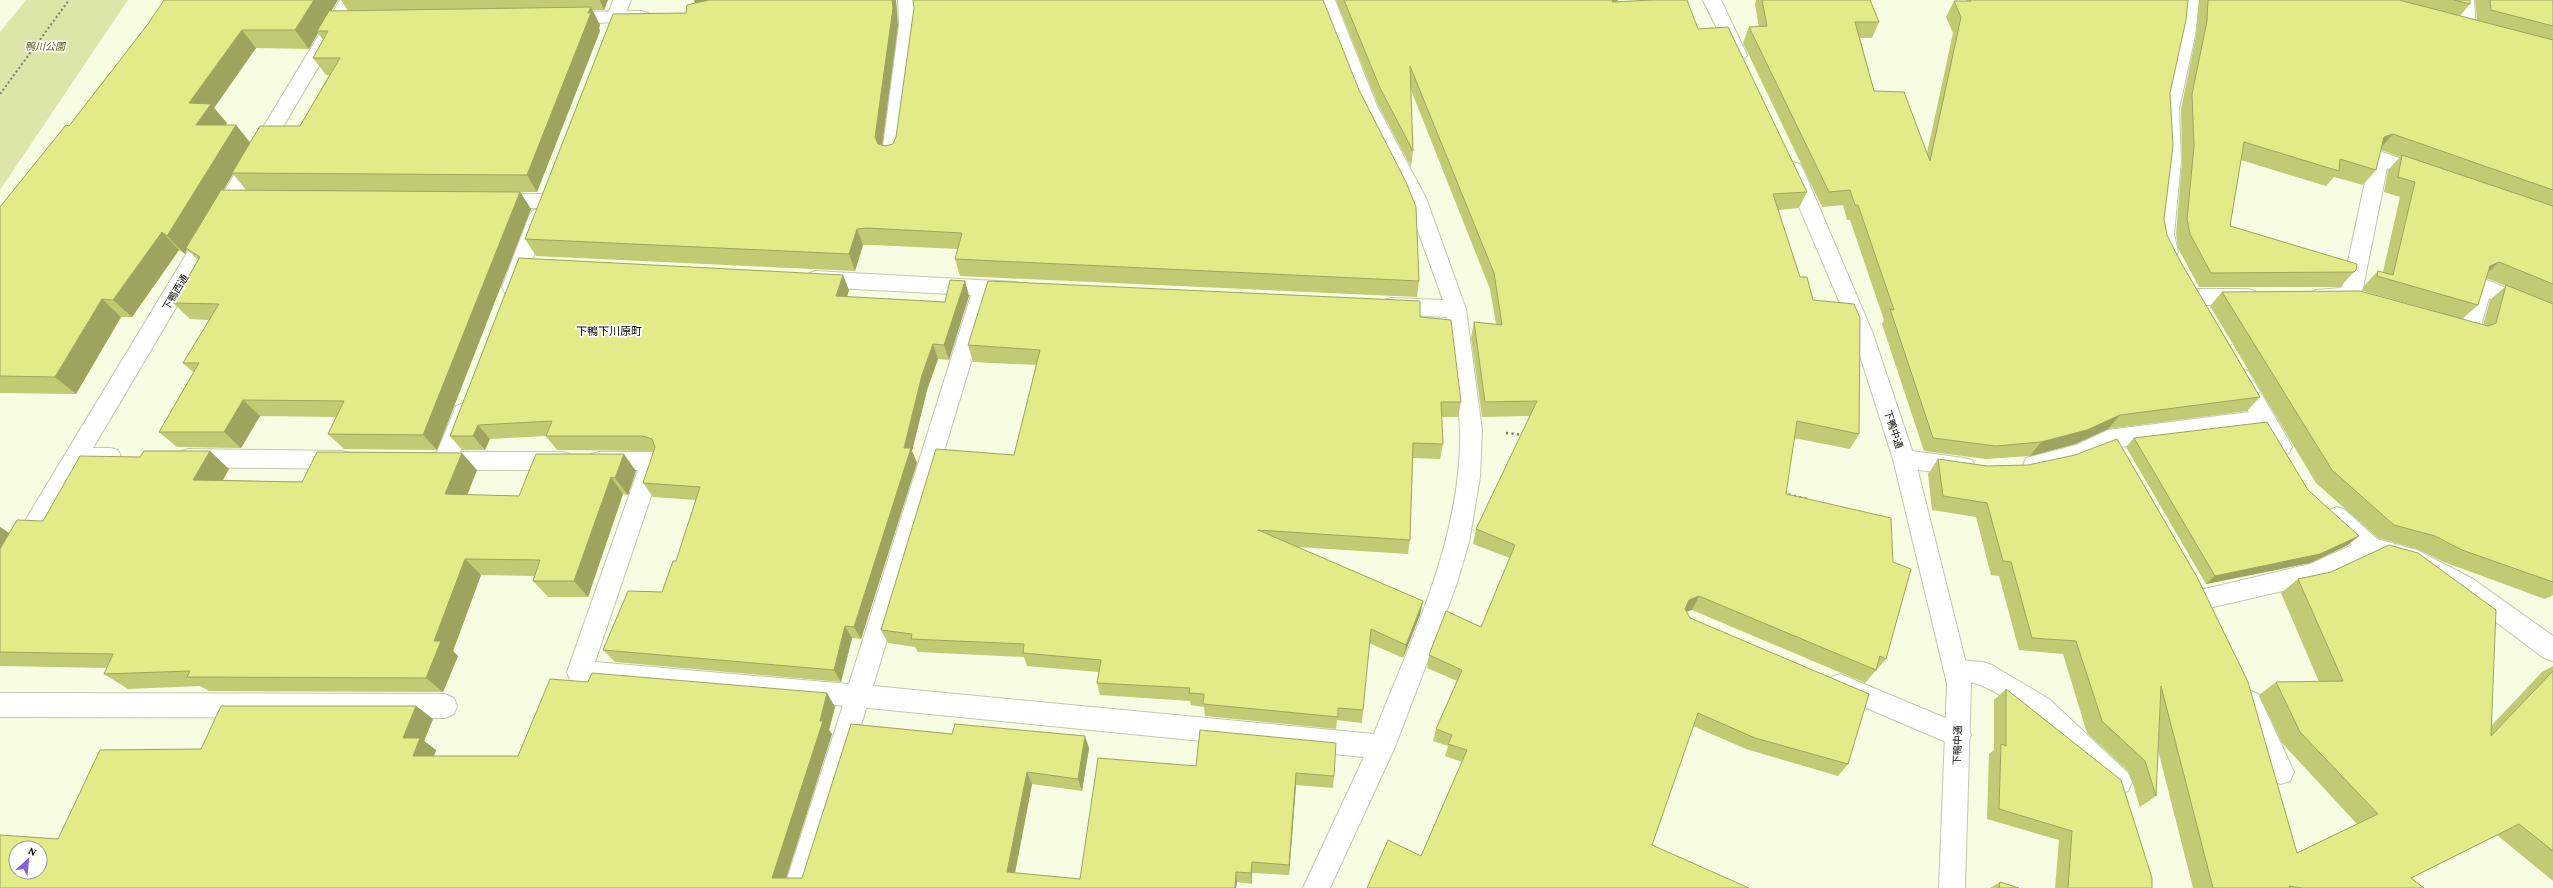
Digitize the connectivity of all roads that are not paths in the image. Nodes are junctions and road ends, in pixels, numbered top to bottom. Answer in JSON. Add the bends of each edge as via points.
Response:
{"nodes":[{"id":1,"x":349,"y":0,"type":"edge"},
{"id":2,"x":907,"y":0,"type":"edge"},
{"id":3,"x":1326,"y":0,"type":"edge"},
{"id":4,"x":1712,"y":0,"type":"edge"},
{"id":5,"x":2190,"y":0,"type":"edge"},
{"id":6,"x":2465,"y":0,"type":"edge"},
{"id":7,"x":619,"y":9,"type":"edge"},
{"id":8,"x":660,"y":16,"type":"edge"},
{"id":9,"x":552,"y":19,"type":"edge"},
{"id":10,"x":2466,"y":29,"type":"edge"},
{"id":11,"x":607,"y":40,"type":"edge"},
{"id":12,"x":1745,"y":70,"type":"edge"},
{"id":13,"x":1783,"y":148,"type":"edge"},
{"id":14,"x":891,"y":154,"type":"edge"},
{"id":15,"x":2437,"y":178,"type":"edge"},
{"id":16,"x":231,"y":199,"type":"junction"},
{"id":17,"x":255,"y":199,"type":"edge"},
{"id":18,"x":474,"y":201,"type":"edge"},
{"id":19,"x":521,"y":264,"type":"junction"},
{"id":20,"x":545,"y":265,"type":"edge"},
{"id":21,"x":800,"y":278,"type":"edge"},
{"id":22,"x":2184,"y":282,"type":"junction"},
{"id":23,"x":983,"y":288,"type":"junction"},
{"id":24,"x":1030,"y":290,"type":"edge"},
{"id":25,"x":2346,"y":296,"type":"junction"},
{"id":26,"x":2270,"y":297,"type":"edge"},
{"id":27,"x":2300,"y":297,"type":"edge"},
{"id":28,"x":2368,"y":302,"type":"edge"},
{"id":29,"x":1370,"y":305,"type":"edge"},
{"id":30,"x":504,"y":308,"type":"edge"},
{"id":31,"x":1456,"y":309,"type":"junction"},
{"id":32,"x":2553,"y":316,"type":"edge"},
{"id":33,"x":2205,"y":318,"type":"edge"},
{"id":34,"x":2434,"y":321,"type":"edge"},
{"id":35,"x":2229,"y":358,"type":"edge"},
{"id":36,"x":470,"y":396,"type":"edge"},
{"id":37,"x":2265,"y":419,"type":"junction"},
{"id":38,"x":2108,"y":439,"type":"junction"},
{"id":39,"x":76,"y":457,"type":"junction"},
{"id":40,"x":131,"y":457,"type":"edge"},
{"id":41,"x":170,"y":458,"type":"edge"},
{"id":42,"x":1904,"y":459,"type":"junction"},
{"id":43,"x":2119,"y":459,"type":"edge"},
{"id":44,"x":366,"y":460,"type":"edge"},
{"id":45,"x":422,"y":461,"type":"edge"},
{"id":46,"x":445,"y":461,"type":"junction"},
{"id":47,"x":2292,"y":465,"type":"edge"},
{"id":48,"x":2015,"y":467,"type":"edge"},
{"id":49,"x":1986,"y":470,"type":"edge"},
{"id":50,"x":2324,"y":506,"type":"edge"},
{"id":51,"x":2370,"y":547,"type":"junction"},
{"id":52,"x":2188,"y":579,"type":"edge"},
{"id":53,"x":0,"y":583,"type":"edge"},
{"id":54,"x":2200,"y":599,"type":"junction"},
{"id":55,"x":2210,"y":620,"type":"edge"},
{"id":56,"x":2553,"y":650,"type":"edge"},
{"id":57,"x":1956,"y":671,"type":"junction"},
{"id":58,"x":1821,"y":677,"type":"edge"},
{"id":59,"x":2241,"y":685,"type":"edge"},
{"id":60,"x":858,"y":696,"type":"junction"},
{"id":61,"x":0,"y":705,"type":"edge"},
{"id":62,"x":444,"y":706,"type":"dead end"},
{"id":63,"x":1958,"y":735,"type":"junction"},
{"id":64,"x":1382,"y":747,"type":"junction"},
{"id":65,"x":2281,"y":772,"type":"dead end"},
{"id":66,"x":2126,"y":805,"type":"edge"},
{"id":67,"x":797,"y":888,"type":"edge"},
{"id":68,"x":1316,"y":888,"type":"edge"},
{"id":69,"x":1952,"y":888,"type":"edge"}],
"edges":[{"from":1,"to":16,"type":"street","name":"下鴨西通","via":[[345,22]]},
{"from":2,"to":14,"type":"street","via":[[908,25]]},
{"from":3,"to":31,"type":"street","via":[[1368,106],[1416,198]]},
{"from":4,"to":12,"type":"street"},
{"from":5,"to":22,"type":"street","via":[[2186,36],[2170,109],[2172,161],[2164,234],[2167,249]]},
{"from":6,"to":10,"type":"street"},
{"from":7,"to":8,"type":"street"},
{"from":7,"to":9,"type":"street"},
{"from":7,"to":11,"type":"street"},
{"from":13,"to":42,"type":"street","name":"下鴨中通","via":[[1864,334]]},
{"from":15,"to":25,"type":"street","via":[[2379,158],[2353,288]]},
{"from":16,"to":17,"type":"street"},
{"from":16,"to":39,"type":"street","name":"下鴨西通"},
{"from":18,"to":19,"type":"street","via":[[548,194]]},
{"from":19,"to":20,"type":"street"},
{"from":19,"to":30,"type":"street"},
{"from":21,"to":23,"type":"street"},
{"from":22,"to":26,"type":"street"},
{"from":22,"to":33,"type":"street"},
{"from":23,"to":24,"type":"street"},
{"from":23,"to":60,"type":"street"},
{"from":25,"to":27,"type":"street"},
{"from":25,"to":28,"type":"street"},
{"from":29,"to":31,"type":"street"},
{"from":31,"to":64,"type":"street","via":[[1471,430],[1469,477],[1457,542],[1444,586]]},
{"from":32,"to":34,"type":"street","via":[[2482,286],[2471,331]]},
{"from":35,"to":37,"type":"street"},
{"from":36,"to":46,"type":"street"},
{"from":37,"to":38,"type":"street"},
{"from":37,"to":47,"type":"street"},
{"from":38,"to":43,"type":"street"},
{"from":38,"to":48,"type":"street","via":[[2081,453],[2030,466]]},
{"from":39,"to":40,"type":"street"},
{"from":39,"to":53,"type":"street","name":"下鴨西通"},
{"from":41,"to":44,"type":"street"},
{"from":42,"to":49,"type":"street"},
{"from":42,"to":57,"type":"street","name":"下鴨中通"},
{"from":45,"to":46,"type":"street"},
{"from":46,"to":60,"type":"street","via":[[652,461],[579,672]]},
{"from":50,"to":51,"type":"street"},
{"from":51,"to":54,"type":"street","via":[[2313,574]]},
{"from":51,"to":56,"type":"street","via":[[2409,557],[2465,586]]},
{"from":52,"to":54,"type":"street"},
{"from":54,"to":55,"type":"street"},
{"from":57,"to":63,"type":"street","name":"下鴨中通","via":[[1959,684]]},
{"from":57,"to":66,"type":"street","via":[[1983,673],[2040,707],[2119,782]]},
{"from":58,"to":63,"type":"street"},
{"from":59,"to":65,"type":"street"},
{"from":60,"to":64,"type":"street"},
{"from":60,"to":67,"type":"street"},
{"from":61,"to":62,"type":"street"},
{"from":63,"to":69,"type":"street","name":"下鴨中通"},
{"from":64,"to":68,"type":"street"}]}
